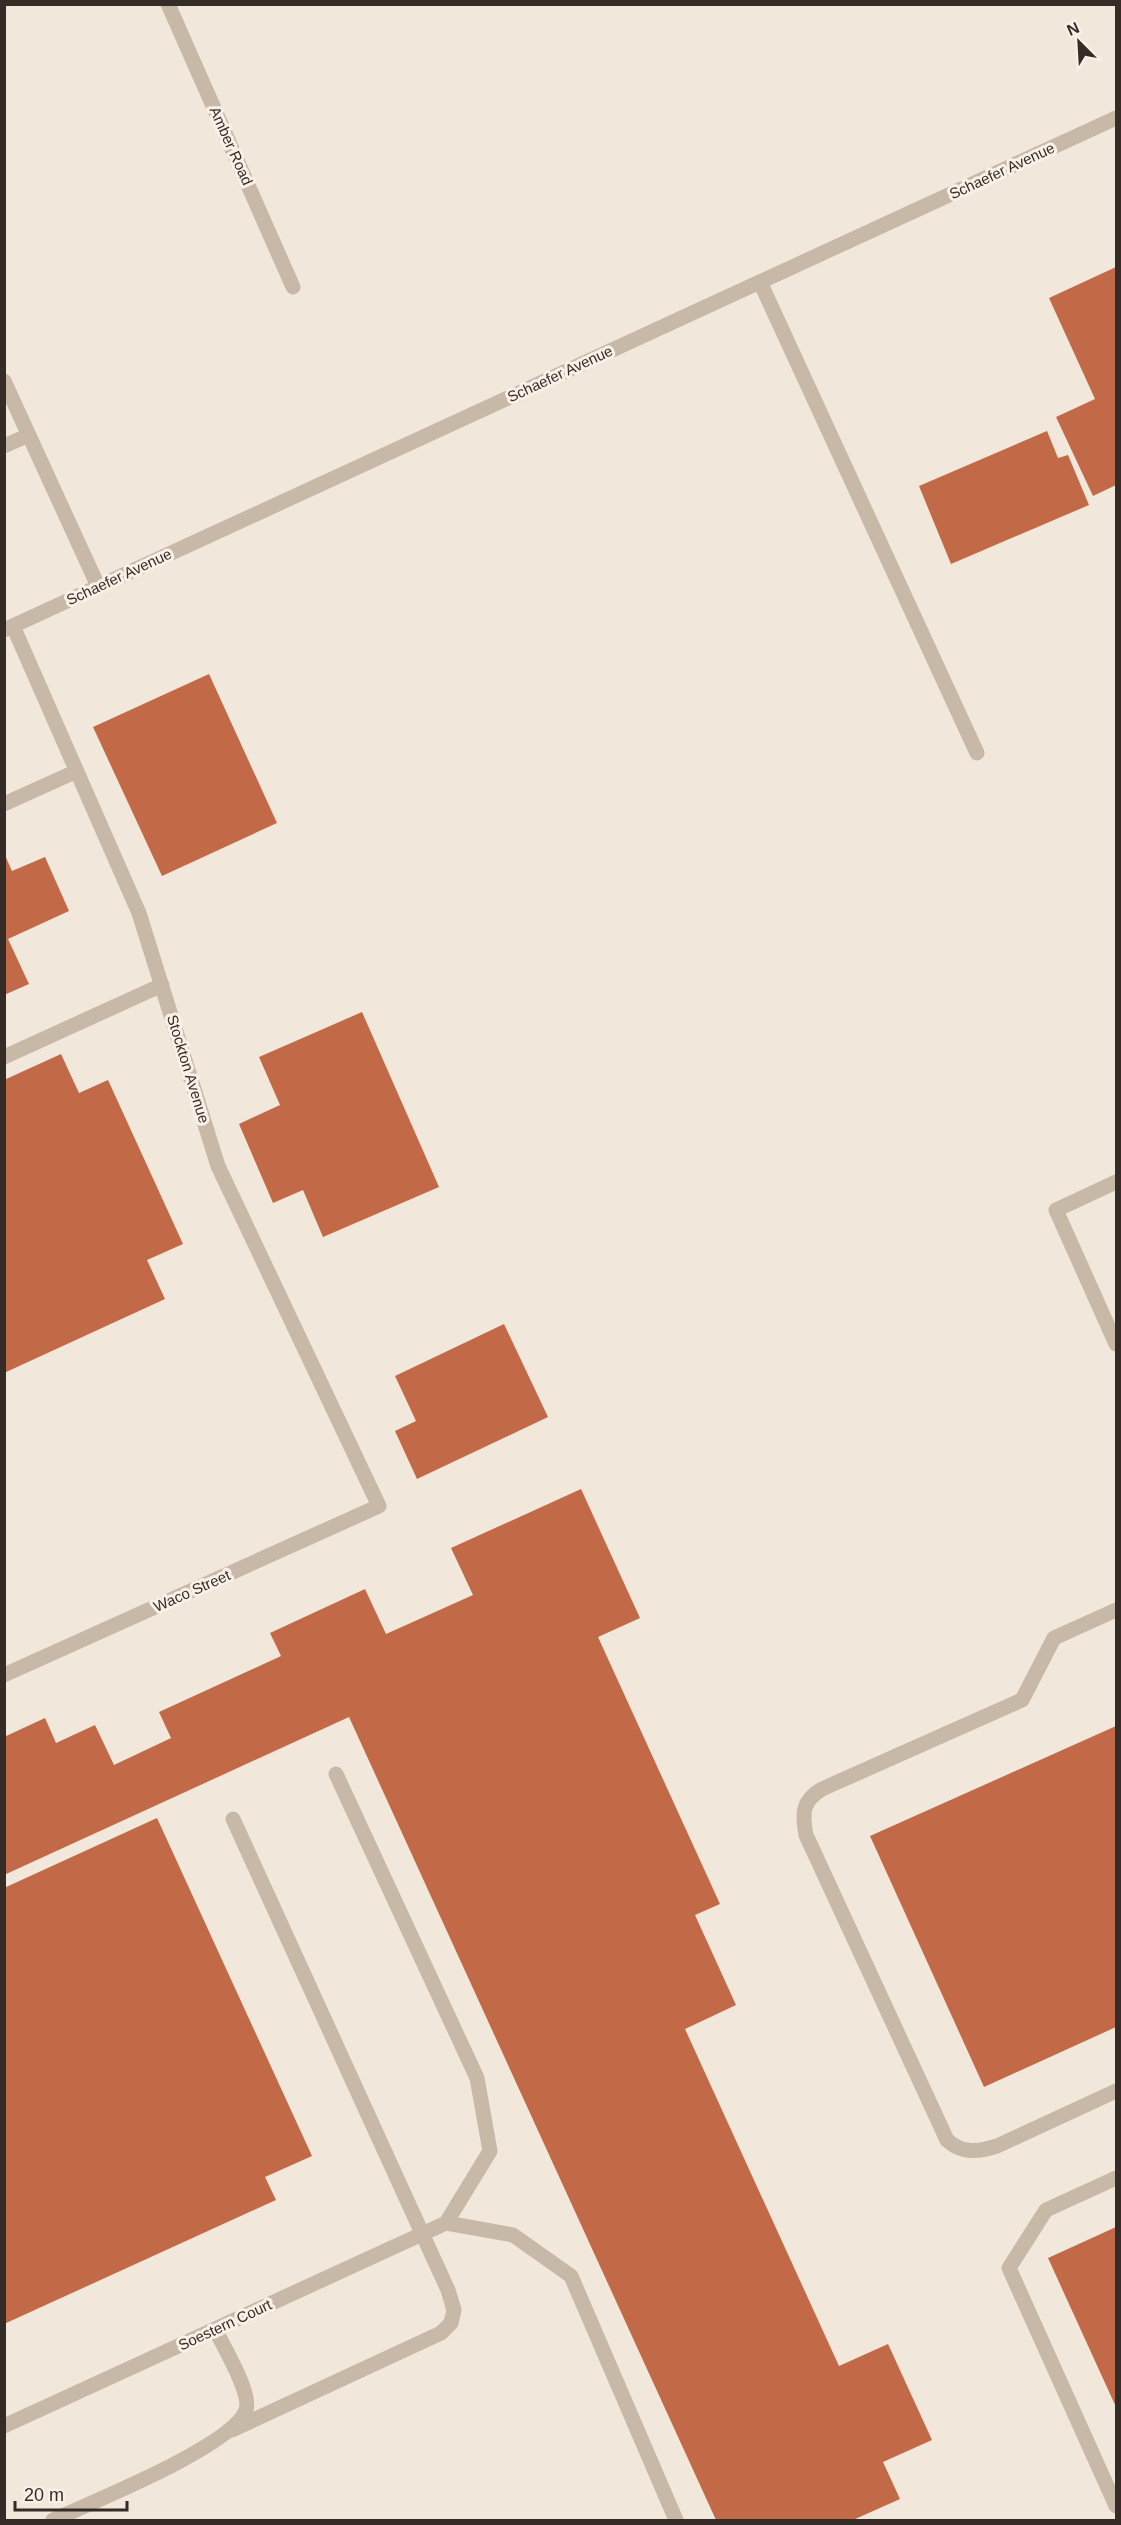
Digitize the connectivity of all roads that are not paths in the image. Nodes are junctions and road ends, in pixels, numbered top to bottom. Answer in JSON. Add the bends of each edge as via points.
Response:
{"nodes":[{"id":1,"x":168,"y":4,"type":"edge"},
{"id":2,"x":1116,"y":118,"type":"edge"},
{"id":3,"x":760,"y":282,"type":"junction"},
{"id":4,"x":293,"y":287,"type":"dead end"},
{"id":5,"x":4,"y":381,"type":"edge"},
{"id":6,"x":29,"y":435,"type":"junction"},
{"id":7,"x":4,"y":446,"type":"edge"},
{"id":8,"x":98,"y":586,"type":"junction"},
{"id":9,"x":9,"y":628,"type":"edge"},
{"id":10,"x":978,"y":753,"type":"dead end"},
{"id":11,"x":77,"y":771,"type":"junction"},
{"id":12,"x":4,"y":804,"type":"edge"},
{"id":13,"x":162,"y":985,"type":"junction"},
{"id":14,"x":4,"y":1057,"type":"edge"},
{"id":15,"x":1116,"y":1182,"type":"edge"},
{"id":16,"x":1115,"y":1335,"type":"edge"},
{"id":17,"x":379,"y":1506,"type":"joint"},
{"id":18,"x":1116,"y":1610,"type":"edge"},
{"id":19,"x":4,"y":1675,"type":"edge"},
{"id":20,"x":336,"y":1774,"type":"dead end"},
{"id":21,"x":233,"y":1819,"type":"dead end"},
{"id":22,"x":1116,"y":2091,"type":"edge"},
{"id":23,"x":1116,"y":2178,"type":"edge"},
{"id":24,"x":446,"y":2223,"type":"junction"},
{"id":25,"x":424,"y":2234,"type":"junction"},
{"id":26,"x":215,"y":2329,"type":"junction"},
{"id":27,"x":4,"y":2426,"type":"edge"},
{"id":28,"x":232,"y":2430,"type":"junction"},
{"id":29,"x":1116,"y":2506,"type":"edge"},
{"id":30,"x":53,"y":2520,"type":"edge"},
{"id":31,"x":676,"y":2520,"type":"edge"}],
"edges":[{"from":1,"to":4,"type":"street","name":"Amber Road"},
{"from":2,"to":3,"type":"street","name":"Schaefer Avenue"},
{"from":3,"to":8,"type":"street","name":"Schaefer Avenue"},
{"from":3,"to":10,"type":"street"},
{"from":5,"to":6,"type":"street"},
{"from":6,"to":7,"type":"street"},
{"from":6,"to":8,"type":"street"},
{"from":8,"to":9,"type":"street","name":"Schaefer Avenue"},
{"from":9,"to":11,"type":"street","name":"Stockton Avenue"},
{"from":11,"to":12,"type":"street"},
{"from":11,"to":13,"type":"street","name":"Stockton Avenue","via":[[139,912]]},
{"from":13,"to":14,"type":"street"},
{"from":13,"to":17,"type":"street","name":"Stockton Avenue","via":[[218,1166]]},
{"from":15,"to":16,"type":"street","via":[[1056,1210]]},
{"from":17,"to":19,"type":"street","name":"Waco Street"},
{"from":18,"to":22,"type":"street","via":[[1054,1638],[1022,1700],[822,1789],[810,1796],[804,1809],[806,1835],[947,2140],[956,2148],[981,2151]]},
{"from":20,"to":24,"type":"street","via":[[477,2078],[490,2151]]},
{"from":21,"to":25,"type":"street"},
{"from":23,"to":29,"type":"street","via":[[1046,2210],[1009,2268]]},
{"from":24,"to":25,"type":"street","name":"Soestern Court"},
{"from":24,"to":31,"type":"street","via":[[513,2235],[571,2276]]},
{"from":25,"to":26,"type":"street","name":"Soestern Court"},
{"from":25,"to":28,"type":"street","via":[[448,2290],[454,2310],[452,2323],[441,2333]]},
{"from":26,"to":27,"type":"street","name":"Soestern Court"},
{"from":26,"to":28,"type":"street","via":[[246,2394],[246,2409]]},
{"from":28,"to":30,"type":"street","via":[[197,2453]]}]}
